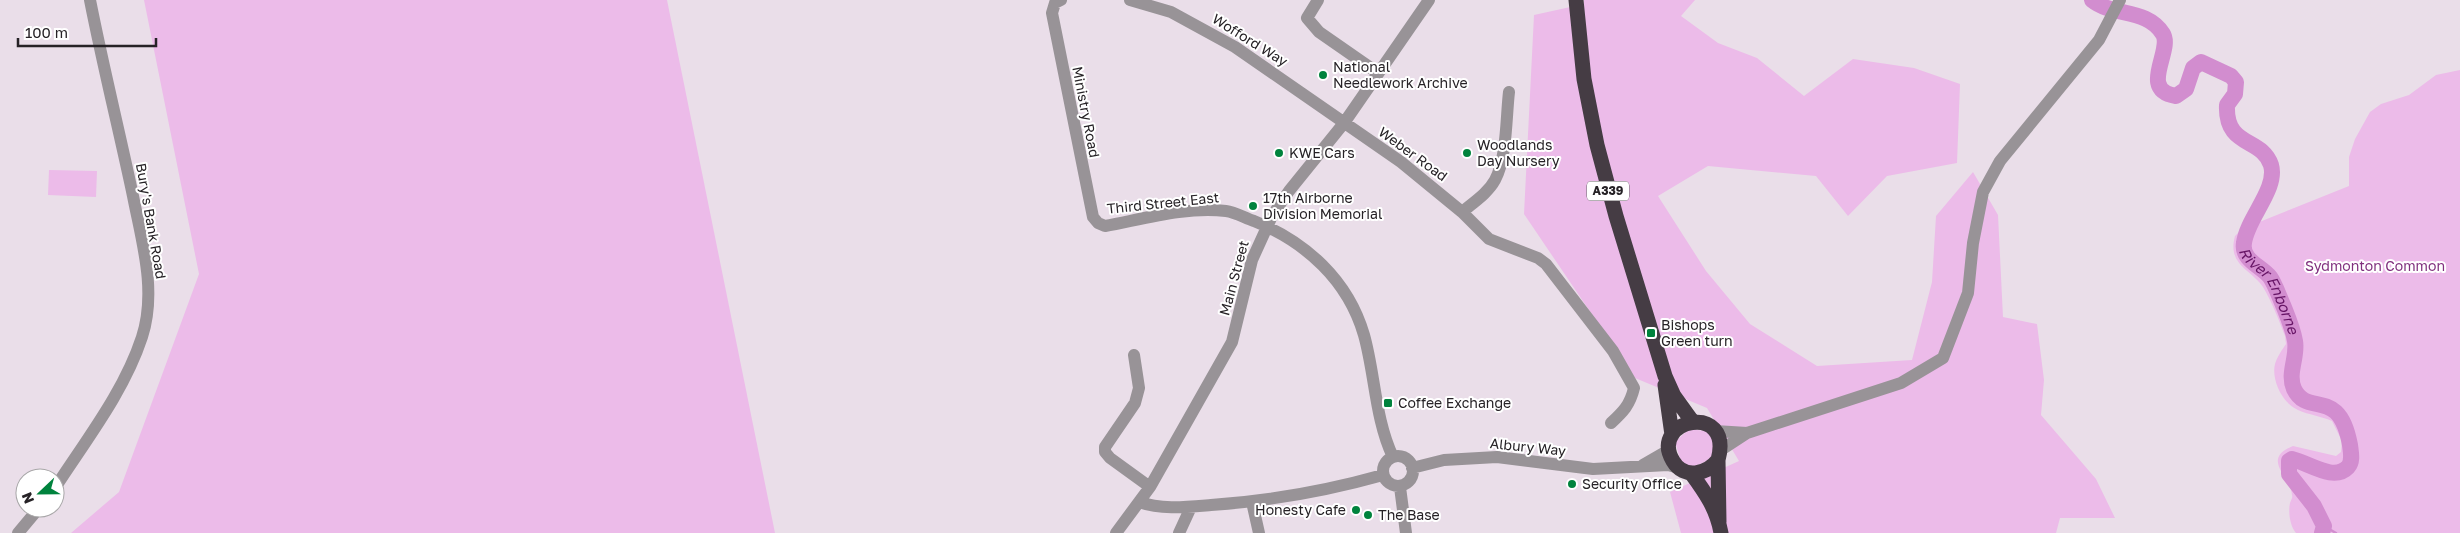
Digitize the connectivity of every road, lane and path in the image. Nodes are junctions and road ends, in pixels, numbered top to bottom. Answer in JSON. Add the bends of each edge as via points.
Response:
{"nodes":[{"id":1,"x":90,"y":0,"type":"edge"},
{"id":2,"x":1062,"y":0,"type":"edge"},
{"id":3,"x":1136,"y":0,"type":"edge"},
{"id":4,"x":1318,"y":0,"type":"edge"},
{"id":5,"x":1576,"y":0,"type":"edge"},
{"id":6,"x":2120,"y":0,"type":"edge"},
{"id":7,"x":1423,"y":2,"type":"edge"},
{"id":8,"x":1378,"y":73,"type":"junction"},
{"id":9,"x":1509,"y":92,"type":"dead end"},
{"id":10,"x":1344,"y":123,"type":"junction"},
{"id":11,"x":1462,"y":212,"type":"junction"},
{"id":12,"x":1093,"y":217,"type":"joint"},
{"id":13,"x":1266,"y":226,"type":"junction"},
{"id":14,"x":1134,"y":355,"type":"dead end"},
{"id":15,"x":1665,"y":376,"type":"junction"},
{"id":16,"x":1692,"y":422,"type":"junction"},
{"id":17,"x":1611,"y":423,"type":"dead end"},
{"id":18,"x":1715,"y":431,"type":"junction"},
{"id":19,"x":1747,"y":433,"type":"junction"},
{"id":20,"x":1671,"y":442,"type":"junction"},
{"id":21,"x":1720,"y":455,"type":"junction"},
{"id":22,"x":1393,"y":457,"type":"junction"},
{"id":23,"x":1641,"y":466,"type":"junction"},
{"id":24,"x":1412,"y":468,"type":"junction"},
{"id":25,"x":1685,"y":470,"type":"junction"},
{"id":26,"x":65,"y":472,"type":"edge"},
{"id":27,"x":1383,"y":475,"type":"junction"},
{"id":28,"x":1150,"y":487,"type":"junction"},
{"id":29,"x":1400,"y":487,"type":"junction"},
{"id":30,"x":1139,"y":502,"type":"junction"},
{"id":31,"x":1252,"y":502,"type":"junction"},
{"id":32,"x":1190,"y":507,"type":"junction"},
{"id":33,"x":31,"y":518,"type":"edge"},
{"id":34,"x":1720,"y":527,"type":"edge"},
{"id":35,"x":18,"y":533,"type":"edge"},
{"id":36,"x":1116,"y":533,"type":"edge"},
{"id":37,"x":1179,"y":533,"type":"edge"},
{"id":38,"x":1259,"y":533,"type":"edge"},
{"id":39,"x":1406,"y":533,"type":"edge"}],
"edges":[{"from":1,"to":26,"type":"street","name":"Bury's Bank Road","via":[[146,265],[148,311],[132,363]]},
{"from":2,"to":12,"type":"street","name":"Ministry Road","via":[[1055,3],[1052,13]]},
{"from":3,"to":10,"type":"street","name":"Wofford Way","via":[[1180,16],[1232,45]]},
{"from":4,"to":8,"type":"street","via":[[1307,18],[1319,32]]},
{"from":5,"to":15,"type":"highway","number":"A339","via":[[1581,59],[1597,145]]},
{"from":6,"to":19,"type":"street","via":[[2099,40],[2000,161],[1983,192],[1968,293],[1943,358],[1900,383]]},
{"from":7,"to":8,"type":"street","name":"Main Street"},
{"from":8,"to":10,"type":"street","name":"Main Street"},
{"from":9,"to":11,"type":"street","via":[[1501,165],[1496,179]]},
{"from":10,"to":11,"type":"street","name":"Weber Road","via":[[1401,162]]},
{"from":10,"to":13,"type":"street","name":"Main Street","via":[[1289,191]]},
{"from":11,"to":17,"type":"street","name":"Weber Road","via":[[1489,238],[1546,264],[1613,351],[1634,388],[1625,411]]},
{"from":12,"to":13,"type":"street","name":"Third Street East","via":[[1105,226],[1209,210],[1228,211]]},
{"from":13,"to":22,"type":"street","name":"Third Street East","via":[[1289,238],[1320,262],[1351,303],[1365,338]]},
{"from":13,"to":28,"type":"street","name":"Main Street","via":[[1252,260],[1232,342]]},
{"from":14,"to":28,"type":"street","via":[[1139,388],[1134,403],[1105,447],[1105,452]]},
{"from":15,"to":16,"type":"highway","number":"A339"},
{"from":15,"to":20,"type":"highway","number":"A339"},
{"from":16,"to":18,"type":"highway","via":[[1709,425]]},
{"from":16,"to":20,"type":"highway","via":[[1680,426]]},
{"from":18,"to":19,"type":"street"},
{"from":18,"to":21,"type":"highway"},
{"from":19,"to":21,"type":"street"},
{"from":20,"to":23,"type":"street","name":"Albury Way"},
{"from":20,"to":25,"type":"highway","via":[[1672,460]]},
{"from":21,"to":25,"type":"highway","via":[[1708,470]]},
{"from":21,"to":34,"type":"highway"},
{"from":22,"to":24,"type":"street","via":[[1407,460]]},
{"from":22,"to":27,"type":"street","via":[[1383,466]]},
{"from":23,"to":24,"type":"street","name":"Albury Way","via":[[1593,469],[1497,457],[1444,460]]},
{"from":23,"to":25,"type":"street","name":"Albury Way","via":[[1668,465]]},
{"from":24,"to":29,"type":"street","via":[[1409,482]]},
{"from":25,"to":34,"type":"highway","via":[[1708,495]]},
{"from":27,"to":29,"type":"street","via":[[1391,485]]},
{"from":27,"to":31,"type":"street"},
{"from":28,"to":30,"type":"street","name":"Main Street"},
{"from":29,"to":39,"type":"street"},
{"from":30,"to":32,"type":"street","via":[[1157,507]]},
{"from":30,"to":36,"type":"street","name":"Main Street"},
{"from":31,"to":32,"type":"street"},
{"from":31,"to":38,"type":"street"},
{"from":32,"to":37,"type":"street"},
{"from":33,"to":35,"type":"street"}]}
